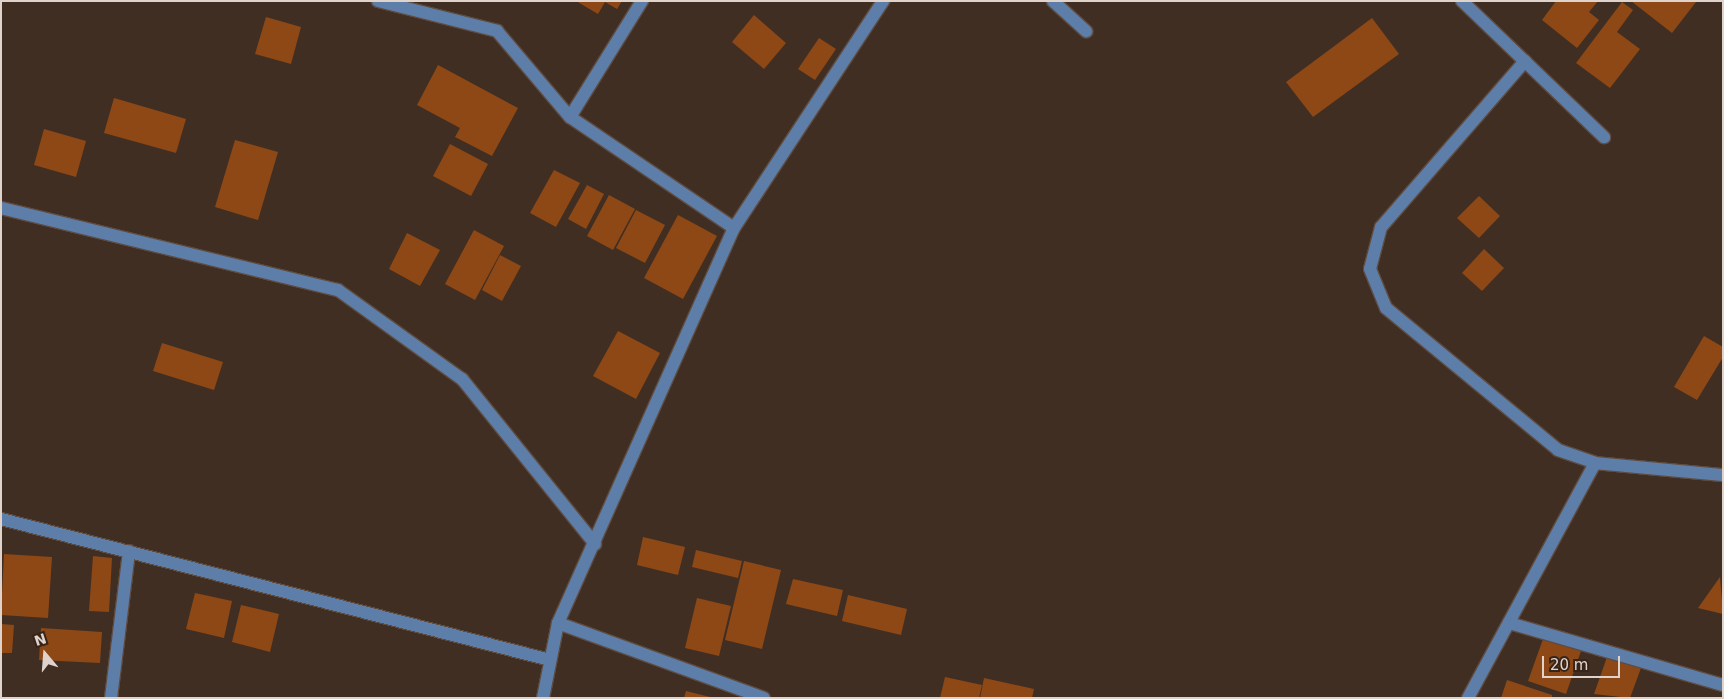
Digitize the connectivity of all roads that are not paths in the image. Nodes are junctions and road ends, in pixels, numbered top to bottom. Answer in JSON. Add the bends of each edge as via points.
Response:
{"nodes":[{"id":1,"x":378,"y":1,"type":"edge"},
{"id":2,"x":642,"y":1,"type":"edge"},
{"id":3,"x":883,"y":1,"type":"edge"},
{"id":4,"x":1054,"y":1,"type":"edge"},
{"id":5,"x":1462,"y":1,"type":"edge"},
{"id":6,"x":1086,"y":31,"type":"dead end"},
{"id":7,"x":1524,"y":61,"type":"junction"},
{"id":8,"x":570,"y":117,"type":"junction"},
{"id":9,"x":1604,"y":137,"type":"dead end"},
{"id":10,"x":1,"y":208,"type":"edge"},
{"id":11,"x":734,"y":228,"type":"junction"},
{"id":12,"x":1595,"y":463,"type":"junction"},
{"id":13,"x":1723,"y":475,"type":"edge"},
{"id":14,"x":1,"y":519,"type":"edge"},
{"id":15,"x":595,"y":544,"type":"junction"},
{"id":16,"x":129,"y":551,"type":"junction"},
{"id":17,"x":1509,"y":622,"type":"junction"},
{"id":18,"x":558,"y":624,"type":"junction"},
{"id":19,"x":550,"y":660,"type":"junction"},
{"id":20,"x":1723,"y":685,"type":"edge"},
{"id":21,"x":111,"y":698,"type":"edge"},
{"id":22,"x":542,"y":698,"type":"edge"},
{"id":23,"x":764,"y":698,"type":"edge"},
{"id":24,"x":1468,"y":698,"type":"edge"}],
"edges":[{"from":1,"to":8,"type":"street","via":[[498,31]]},
{"from":2,"to":8,"type":"street"},
{"from":3,"to":11,"type":"street"},
{"from":4,"to":6,"type":"street"},
{"from":5,"to":7,"type":"street"},
{"from":7,"to":9,"type":"street"},
{"from":7,"to":12,"type":"street","via":[[1381,228],[1370,269],[1386,308],[1558,450]]},
{"from":8,"to":11,"type":"street"},
{"from":10,"to":15,"type":"street","via":[[338,290],[462,379]]},
{"from":11,"to":15,"type":"street"},
{"from":12,"to":13,"type":"street"},
{"from":12,"to":17,"type":"street"},
{"from":14,"to":16,"type":"street"},
{"from":15,"to":18,"type":"street"},
{"from":16,"to":19,"type":"street"},
{"from":16,"to":21,"type":"street"},
{"from":17,"to":20,"type":"street"},
{"from":17,"to":24,"type":"street"},
{"from":18,"to":19,"type":"street"},
{"from":18,"to":23,"type":"street"},
{"from":19,"to":22,"type":"street"}]}
